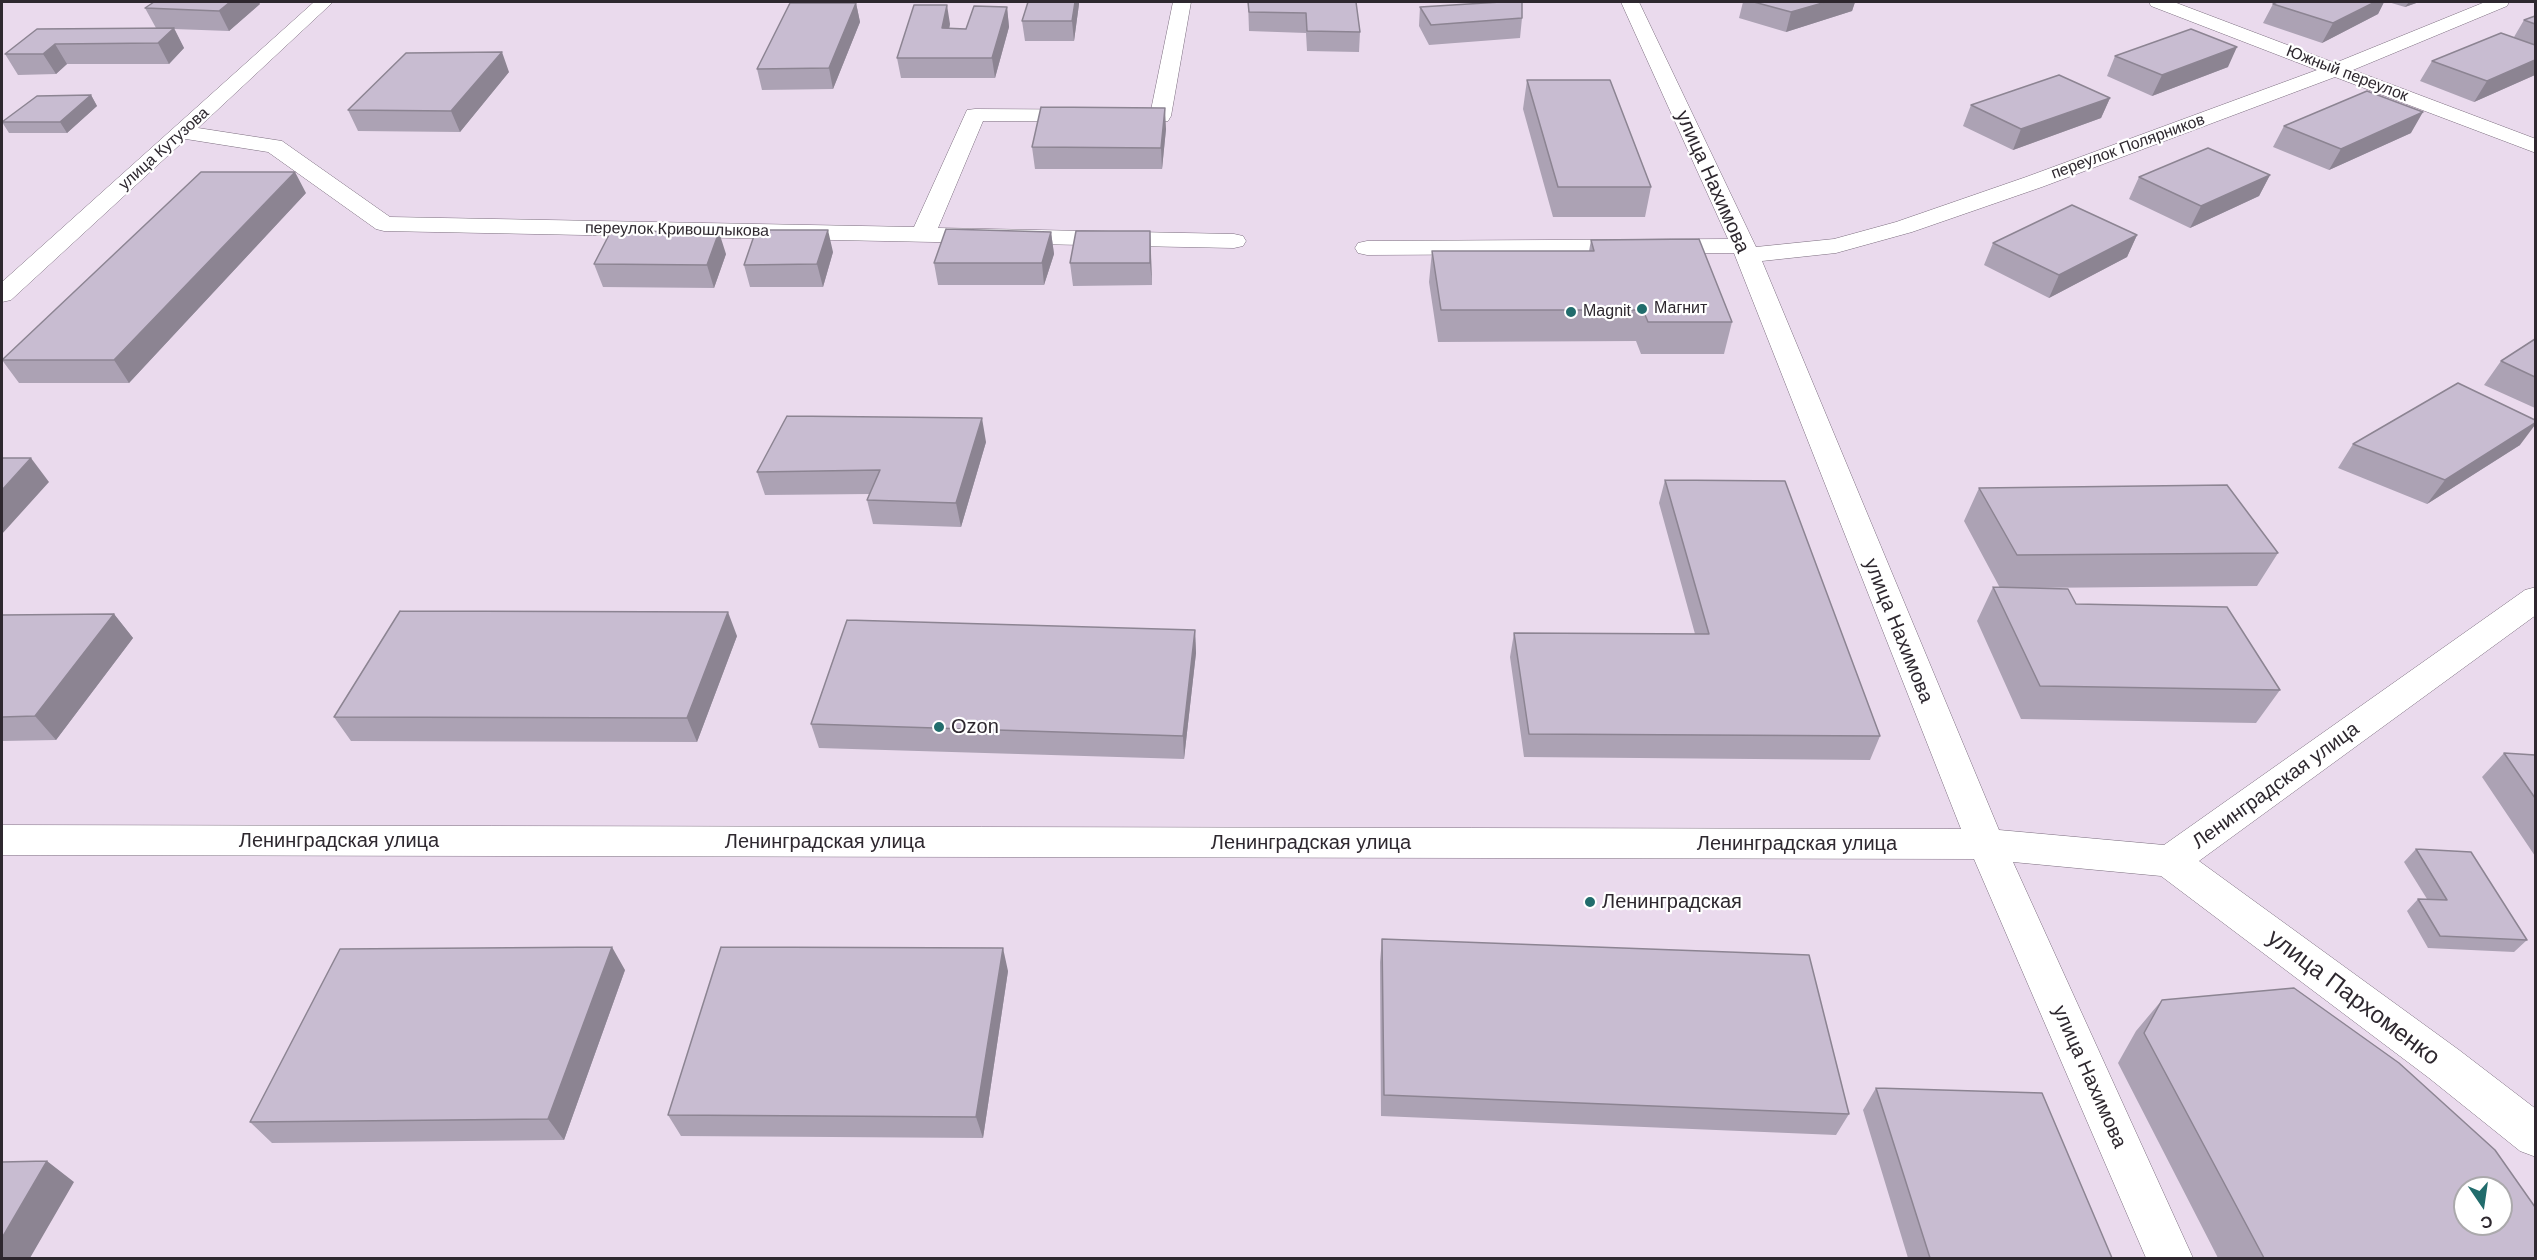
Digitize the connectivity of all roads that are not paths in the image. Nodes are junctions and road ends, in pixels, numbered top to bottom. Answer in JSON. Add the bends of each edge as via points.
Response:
{"nodes":[{"id":1,"x":324,"y":2,"type":"edge"},
{"id":2,"x":1182,"y":2,"type":"edge"},
{"id":3,"x":1630,"y":2,"type":"edge"},
{"id":4,"x":2158,"y":2,"type":"edge"},
{"id":5,"x":2500,"y":2,"type":"edge"},
{"id":6,"x":2335,"y":70,"type":"junction"},
{"id":7,"x":183,"y":132,"type":"junction"},
{"id":8,"x":2535,"y":147,"type":"edge"},
{"id":9,"x":923,"y":235,"type":"junction"},
{"id":10,"x":1234,"y":242,"type":"dead end"},
{"id":11,"x":1367,"y":248,"type":"dead end"},
{"id":12,"x":1744,"y":250,"type":"junction"},
{"id":13,"x":2,"y":295,"type":"edge"},
{"id":14,"x":2535,"y":598,"type":"edge"},
{"id":15,"x":2,"y":840,"type":"edge"},
{"id":16,"x":1986,"y":844,"type":"junction"},
{"id":17,"x":2170,"y":861,"type":"junction"},
{"id":18,"x":2535,"y":1136,"type":"edge"},
{"id":19,"x":2170,"y":1258,"type":"edge"}],
"edges":[{"from":1,"to":7,"type":"street","name":"улица Кутузова"},
{"from":2,"to":9,"type":"street","via":[[1160,116],[975,115]]},
{"from":3,"to":12,"type":"street","name":"улица Нахимова"},
{"from":4,"to":6,"type":"street","name":"Южный переулок"},
{"from":5,"to":6,"type":"street","name":"переулок Полярников"},
{"from":6,"to":8,"type":"street","name":"Южный переулок"},
{"from":6,"to":12,"type":"street","name":"переулок Полярников","via":[[1904,227],[1836,246],[1792,252]]},
{"from":7,"to":9,"type":"street","name":"переулок Кривошлыкова","via":[[274,146],[384,224]]},
{"from":7,"to":13,"type":"street","name":"улица Кутузова"},
{"from":9,"to":10,"type":"street","name":"переулок Кривошлыкова"},
{"from":11,"to":12,"type":"street","name":"переулок Полярников"},
{"from":12,"to":16,"type":"street","name":"улица Нахимова"},
{"from":14,"to":17,"type":"street","name":"Ленинградская улица"},
{"from":15,"to":16,"type":"street","name":"Ленинградская улица"},
{"from":16,"to":17,"type":"street","name":"Ленинградская улица"},
{"from":16,"to":19,"type":"street","name":"улица Нахимова"},
{"from":17,"to":18,"type":"street","name":"улица Пархоменко"}]}
